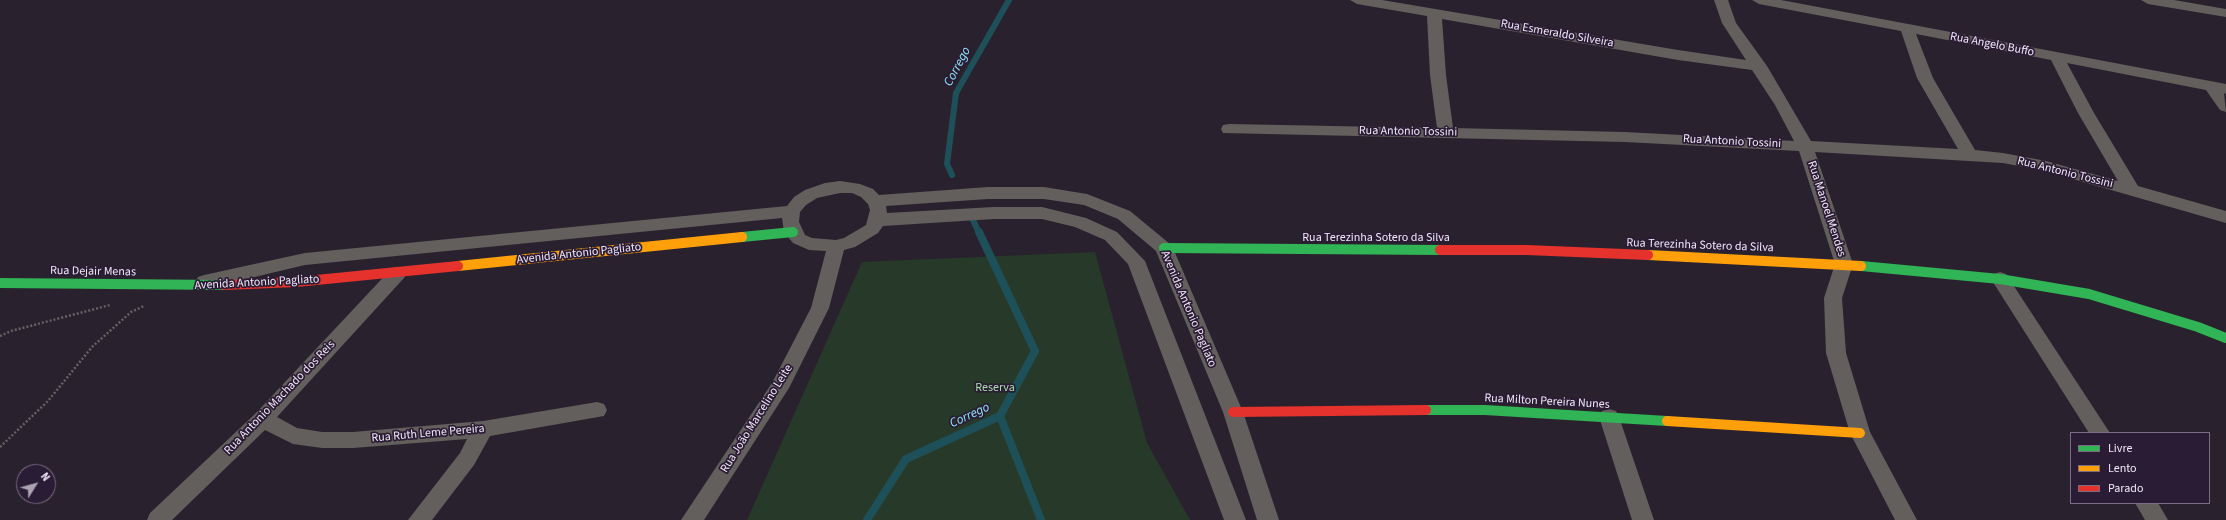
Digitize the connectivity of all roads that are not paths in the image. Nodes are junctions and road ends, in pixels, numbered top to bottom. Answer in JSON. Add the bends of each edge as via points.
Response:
{"nodes":[{"id":1,"x":1357,"y":0,"type":"edge"},
{"id":2,"x":1721,"y":0,"type":"edge"},
{"id":3,"x":1759,"y":0,"type":"edge"},
{"id":4,"x":2152,"y":0,"type":"edge"},
{"id":5,"x":1434,"y":13,"type":"junction"},
{"id":6,"x":2226,"y":13,"type":"edge"},
{"id":7,"x":1907,"y":29,"type":"junction"},
{"id":8,"x":2057,"y":58,"type":"junction"},
{"id":9,"x":1759,"y":66,"type":"junction"},
{"id":10,"x":2219,"y":88,"type":"edge"},
{"id":11,"x":2226,"y":107,"type":"edge"},
{"id":12,"x":1229,"y":129,"type":"dead end"},
{"id":13,"x":1446,"y":133,"type":"junction"},
{"id":14,"x":1805,"y":146,"type":"junction"},
{"id":15,"x":1970,"y":155,"type":"junction"},
{"id":16,"x":2132,"y":190,"type":"junction"},
{"id":17,"x":875,"y":201,"type":"junction"},
{"id":18,"x":792,"y":211,"type":"junction"},
{"id":19,"x":2226,"y":217,"type":"edge"},
{"id":20,"x":877,"y":220,"type":"junction"},
{"id":21,"x":793,"y":232,"type":"junction"},
{"id":22,"x":836,"y":246,"type":"junction"},
{"id":23,"x":1164,"y":248,"type":"junction"},
{"id":24,"x":1844,"y":264,"type":"junction"},
{"id":25,"x":398,"y":273,"type":"junction"},
{"id":26,"x":2000,"y":279,"type":"junction"},
{"id":27,"x":0,"y":283,"type":"edge"},
{"id":28,"x":186,"y":286,"type":"junction"},
{"id":29,"x":2226,"y":338,"type":"edge"},
{"id":30,"x":597,"y":410,"type":"dead end"},
{"id":31,"x":1233,"y":412,"type":"junction"},
{"id":32,"x":1609,"y":417,"type":"junction"},
{"id":33,"x":263,"y":419,"type":"junction"},
{"id":34,"x":483,"y":429,"type":"junction"},
{"id":35,"x":2099,"y":432,"type":"edge"},
{"id":36,"x":1860,"y":433,"type":"junction"},
{"id":37,"x":2147,"y":504,"type":"edge"},
{"id":38,"x":158,"y":520,"type":"edge"},
{"id":39,"x":419,"y":520,"type":"edge"},
{"id":40,"x":692,"y":520,"type":"edge"},
{"id":41,"x":1235,"y":520,"type":"edge"},
{"id":42,"x":1268,"y":520,"type":"edge"},
{"id":43,"x":1643,"y":520,"type":"edge"},
{"id":44,"x":1906,"y":520,"type":"edge"},
{"id":45,"x":2157,"y":520,"type":"edge"}],
"edges":[{"from":1,"to":5,"type":"street","name":"Rua Esmeraldo Silveira"},
{"from":2,"to":9,"type":"street","name":"Rua Manoel Mendes","via":[[1729,23]]},
{"from":3,"to":7,"type":"street","name":"Rua Angelo Buffo"},
{"from":4,"to":6,"type":"street"},
{"from":5,"to":9,"type":"street","name":"Rua Esmeraldo Silveira","via":[[1678,55]]},
{"from":5,"to":13,"type":"street","via":[[1438,74]]},
{"from":7,"to":8,"type":"street","name":"Rua Angelo Buffo"},
{"from":7,"to":15,"type":"street","via":[[1925,78]]},
{"from":8,"to":10,"type":"street","name":"Rua Angelo Buffo"},
{"from":8,"to":16,"type":"street"},
{"from":9,"to":14,"type":"street","name":"Rua Manoel Mendes"},
{"from":10,"to":11,"type":"street"},
{"from":12,"to":13,"type":"street","name":"Rua Antonio Tossini"},
{"from":13,"to":14,"type":"street","name":"Rua Antonio Tossini","via":[[1625,137]]},
{"from":14,"to":15,"type":"street","name":"Rua Antonio Tossini"},
{"from":14,"to":24,"type":"street","name":"Rua Manoel Mendes"},
{"from":15,"to":16,"type":"street","name":"Rua Antonio Tossini","via":[[2046,166]]},
{"from":16,"to":19,"type":"street","name":"Rua Antonio Tossini"},
{"from":17,"to":18,"type":"street","via":[[867,193],[854,188],[833,188],[811,194]]},
{"from":17,"to":20,"type":"street","via":[[878,210]]},
{"from":17,"to":23,"type":"street","name":"Avenida Antonio Pagliato","via":[[988,192],[1044,193],[1086,200],[1124,215]]},
{"from":18,"to":21,"type":"street","via":[[790,222]]},
{"from":18,"to":28,"type":"street","name":"Avenida Antonio Pagliato","via":[[305,259]]},
{"from":20,"to":22,"type":"street","via":[[872,229],[862,237]]},
{"from":20,"to":41,"type":"street","via":[[994,213],[1042,213],[1080,222],[1111,236],[1136,261]]},
{"from":21,"to":22,"type":"street","via":[[809,244]]},
{"from":21,"to":25,"type":"street","name":"Avenida Antonio Pagliato"},
{"from":22,"to":40,"type":"street","name":"Rua João Marcelino Leite","via":[[820,308],[779,388]]},
{"from":23,"to":24,"type":"street","name":"Rua Terezinha Sotero da Silva","via":[[1527,250]]},
{"from":23,"to":31,"type":"street","name":"Avenida Antonio Pagliato"},
{"from":24,"to":26,"type":"street","name":"Rua Terezinha Sotero da Silva"},
{"from":24,"to":36,"type":"street","name":"Rua Manoel Mendes","via":[[1833,298],[1836,353]]},
{"from":25,"to":28,"type":"street","name":"Avenida Antonio Pagliato","via":[[296,282]]},
{"from":25,"to":33,"type":"street","name":"Rua Antonio Machado dos Reis"},
{"from":26,"to":29,"type":"street","name":"Rua Terezinha Sotero da Silva","via":[[2088,294]]},
{"from":26,"to":35,"type":"street"},
{"from":27,"to":28,"type":"street","name":"Rua Dejair Menas"},
{"from":30,"to":34,"type":"street","name":"Rua Ruth Leme Pereira"},
{"from":31,"to":32,"type":"street","name":"Rua Milton Pereira Nunes","via":[[1485,410]]},
{"from":31,"to":42,"type":"street","name":"Avenida Antonio Pagliato"},
{"from":32,"to":36,"type":"street","name":"Rua Milton Pereira Nunes"},
{"from":32,"to":43,"type":"street"},
{"from":33,"to":34,"type":"street","name":"Rua Ruth Leme Pereira","via":[[293,436],[322,440],[353,440]]},
{"from":33,"to":38,"type":"street","name":"Rua Antonio Machado dos Reis"},
{"from":34,"to":39,"type":"street","via":[[467,459]]},
{"from":36,"to":44,"type":"street","name":"Rua Manoel Mendes"},
{"from":37,"to":45,"type":"street"}]}
